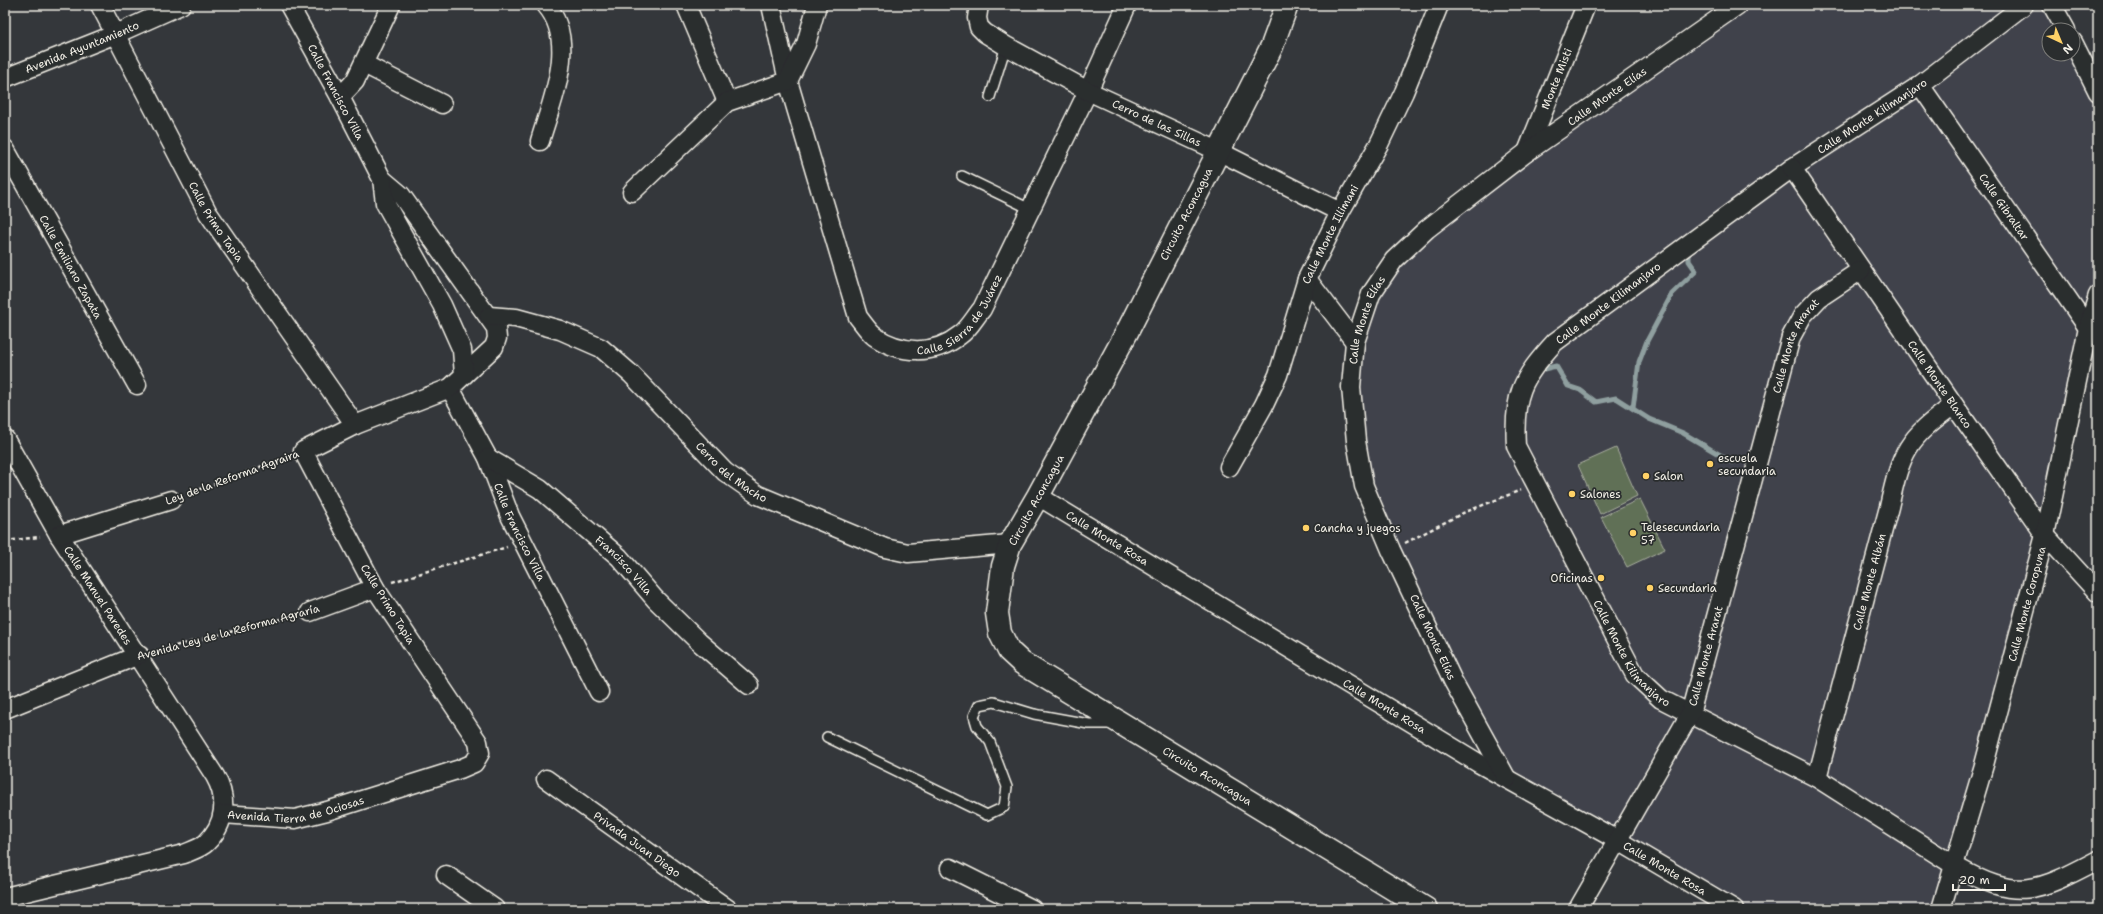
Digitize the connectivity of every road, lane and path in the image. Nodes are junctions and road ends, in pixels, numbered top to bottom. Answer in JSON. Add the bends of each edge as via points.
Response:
{"nodes":[{"id":1,"x":100,"y":5,"type":"edge"},
{"id":2,"x":180,"y":5,"type":"edge"},
{"id":3,"x":289,"y":5,"type":"edge"},
{"id":4,"x":391,"y":5,"type":"edge"},
{"id":5,"x":546,"y":5,"type":"edge"},
{"id":6,"x":686,"y":5,"type":"edge"},
{"id":7,"x":771,"y":5,"type":"edge"},
{"id":8,"x":817,"y":5,"type":"edge"},
{"id":9,"x":979,"y":5,"type":"edge"},
{"id":10,"x":1127,"y":5,"type":"edge"},
{"id":11,"x":1287,"y":5,"type":"edge"},
{"id":12,"x":1438,"y":5,"type":"edge"},
{"id":13,"x":1586,"y":5,"type":"edge"},
{"id":14,"x":1738,"y":5,"type":"edge"},
{"id":15,"x":2024,"y":5,"type":"edge"},
{"id":16,"x":2052,"y":5,"type":"edge"},
{"id":17,"x":2062,"y":22,"type":"edge"},
{"id":18,"x":116,"y":34,"type":"junction"},
{"id":19,"x":1006,"y":46,"type":"junction"},
{"id":20,"x":2081,"y":58,"type":"edge"},
{"id":21,"x":364,"y":64,"type":"junction"},
{"id":22,"x":5,"y":78,"type":"edge"},
{"id":23,"x":788,"y":81,"type":"junction"},
{"id":24,"x":1920,"y":85,"type":"junction"},
{"id":25,"x":1088,"y":91,"type":"junction"},
{"id":26,"x":2098,"y":92,"type":"edge"},
{"id":27,"x":990,"y":96,"type":"dead end"},
{"id":28,"x":340,"y":97,"type":"junction"},
{"id":29,"x":727,"y":102,"type":"junction"},
{"id":30,"x":442,"y":104,"type":"dead end"},
{"id":31,"x":540,"y":141,"type":"dead end"},
{"id":32,"x":5,"y":149,"type":"edge"},
{"id":33,"x":1218,"y":151,"type":"junction"},
{"id":34,"x":1526,"y":152,"type":"junction"},
{"id":35,"x":1792,"y":168,"type":"junction"},
{"id":36,"x":962,"y":176,"type":"dead end"},
{"id":37,"x":382,"y":179,"type":"junction"},
{"id":38,"x":632,"y":192,"type":"dead end"},
{"id":39,"x":1030,"y":209,"type":"junction"},
{"id":40,"x":1340,"y":212,"type":"junction"},
{"id":41,"x":1861,"y":270,"type":"junction"},
{"id":42,"x":1307,"y":279,"type":"junction"},
{"id":43,"x":2098,"y":295,"type":"edge"},
{"id":44,"x":489,"y":316,"type":"junction"},
{"id":45,"x":2088,"y":328,"type":"junction"},
{"id":46,"x":1355,"y":342,"type":"junction"},
{"id":47,"x":464,"y":375,"type":"junction"},
{"id":48,"x":137,"y":385,"type":"dead end"},
{"id":49,"x":450,"y":388,"type":"junction"},
{"id":50,"x":1954,"y":405,"type":"junction"},
{"id":51,"x":355,"y":425,"type":"junction"},
{"id":52,"x":5,"y":439,"type":"edge"},
{"id":53,"x":303,"y":451,"type":"junction"},
{"id":54,"x":488,"y":458,"type":"junction"},
{"id":55,"x":1229,"y":467,"type":"dead end"},
{"id":56,"x":1536,"y":484,"type":"junction"},
{"id":57,"x":1038,"y":496,"type":"junction"},
{"id":58,"x":171,"y":500,"type":"joint"},
{"id":59,"x":2045,"y":534,"type":"junction"},
{"id":60,"x":59,"y":535,"type":"junction"},
{"id":61,"x":5,"y":541,"type":"edge"},
{"id":62,"x":523,"y":542,"type":"junction"},
{"id":63,"x":1010,"y":544,"type":"junction"},
{"id":64,"x":1391,"y":550,"type":"junction"},
{"id":65,"x":375,"y":588,"type":"junction"},
{"id":66,"x":2098,"y":593,"type":"edge"},
{"id":67,"x":310,"y":612,"type":"joint"},
{"id":68,"x":138,"y":655,"type":"junction"},
{"id":69,"x":749,"y":684,"type":"dead end"},
{"id":70,"x":600,"y":692,"type":"dead end"},
{"id":71,"x":5,"y":709,"type":"edge"},
{"id":72,"x":1690,"y":714,"type":"junction"},
{"id":73,"x":1121,"y":724,"type":"junction"},
{"id":74,"x":827,"y":737,"type":"dead end"},
{"id":75,"x":480,"y":753,"type":"joint"},
{"id":76,"x":1817,"y":778,"type":"junction"},
{"id":77,"x":546,"y":779,"type":"dead end"},
{"id":78,"x":1507,"y":779,"type":"junction"},
{"id":79,"x":223,"y":814,"type":"junction"},
{"id":80,"x":1617,"y":840,"type":"junction"},
{"id":81,"x":2098,"y":860,"type":"edge"},
{"id":82,"x":1955,"y":866,"type":"junction"},
{"id":83,"x":950,"y":868,"type":"dead end"},
{"id":84,"x":446,"y":875,"type":"dead end"},
{"id":85,"x":5,"y":897,"type":"edge"},
{"id":86,"x":495,"y":909,"type":"edge"},
{"id":87,"x":728,"y":909,"type":"edge"},
{"id":88,"x":1032,"y":909,"type":"edge"},
{"id":89,"x":1426,"y":909,"type":"edge"},
{"id":90,"x":1578,"y":909,"type":"edge"},
{"id":91,"x":1734,"y":909,"type":"edge"},
{"id":92,"x":1941,"y":909,"type":"edge"}],
"edges":[{"from":1,"to":18,"type":"street","name":"Calle Primo Tapia"},
{"from":2,"to":18,"type":"street","name":"Avenida Ayuntamiento"},
{"from":3,"to":28,"type":"street","name":"Calle Francisco Villa"},
{"from":4,"to":21,"type":"street"},
{"from":5,"to":31,"type":"street","via":[[552,12],[561,41],[560,70]]},
{"from":6,"to":29,"type":"street"},
{"from":7,"to":23,"type":"street","name":"Calle Sierra de Juárez"},
{"from":8,"to":23,"type":"street","via":[[806,44]]},
{"from":9,"to":19,"type":"street","name":"Cerro de las Sillas","via":[[979,27]]},
{"from":10,"to":25,"type":"street","name":"Calle Sierra de Juárez"},
{"from":11,"to":33,"type":"street","name":"Circuito Aconcagua","via":[[1272,46]]},
{"from":12,"to":40,"type":"street","name":"Calle Monte Illimani","via":[[1404,92],[1379,144]]},
{"from":13,"to":34,"type":"street","name":"Monte Misti"},
{"from":14,"to":34,"type":"street","name":"Calle Monte Elías"},
{"from":15,"to":24,"type":"street","name":"Calle Monte Kilimanjaro"},
{"from":16,"to":17,"type":"street"},
{"from":18,"to":22,"type":"street","name":"Avenida Ayuntamiento"},
{"from":18,"to":51,"type":"street","name":"Calle Primo Tapia","via":[[208,213]]},
{"from":19,"to":25,"type":"street","name":"Cerro de las Sillas"},
{"from":19,"to":27,"type":"lane"},
{"from":20,"to":26,"type":"street"},
{"from":21,"to":28,"type":"street","via":[[355,81]]},
{"from":21,"to":30,"type":"street"},
{"from":23,"to":29,"type":"street"},
{"from":23,"to":39,"type":"street","name":"Calle Sierra de Juárez","via":[[858,317],[872,335],[895,348],[913,351],[937,348],[961,335],[982,308]]},
{"from":24,"to":35,"type":"street","name":"Calle Monte Kilimanjaro"},
{"from":24,"to":45,"type":"street","name":"Calle Gibraltar"},
{"from":25,"to":33,"type":"street","name":"Cerro de las Sillas"},
{"from":25,"to":39,"type":"street","name":"Calle Sierra de Juárez"},
{"from":28,"to":37,"type":"street","name":"Calle Francisco Villa"},
{"from":29,"to":38,"type":"street"},
{"from":32,"to":48,"type":"street","name":"Calle Emiliano Zapata"},
{"from":33,"to":40,"type":"street","name":"Cerro de las Sillas"},
{"from":33,"to":57,"type":"street","name":"Circuito Aconcagua","via":[[1126,334]]},
{"from":34,"to":46,"type":"street","name":"Calle Monte Elías","via":[[1427,229],[1394,260],[1371,294]]},
{"from":35,"to":41,"type":"street","name":"Calle Monte Blanco"},
{"from":35,"to":56,"type":"street","name":"Calle Monte Kilimanjaro","via":[[1555,342],[1534,365],[1520,392],[1514,416],[1516,446]]},
{"from":36,"to":39,"type":"lane"},
{"from":37,"to":44,"type":"street","name":"Calle Francisco Villa","via":[[401,195]]},
{"from":37,"to":47,"type":"street","name":"Calle Francisco Villa","via":[[385,203],[442,306],[462,350]]},
{"from":40,"to":42,"type":"street","name":"Calle Monte Illimani"},
{"from":41,"to":50,"type":"street","name":"Calle Monte Blanco"},
{"from":41,"to":72,"type":"street","name":"Calle Monte Ararat","via":[[1820,298],[1803,315],[1791,337]]},
{"from":42,"to":46,"type":"street"},
{"from":42,"to":55,"type":"street","name":"Calle Monte Illimani","via":[[1278,375],[1264,406]]},
{"from":43,"to":45,"type":"street","name":"Calle Monte Coropuna"},
{"from":44,"to":47,"type":"street","name":"Calle Francisco Villa","via":[[496,328],[497,338],[494,347]]},
{"from":44,"to":63,"type":"street","name":"Cerro del Macho","via":[[516,318],[560,330],[601,348],[631,374],[725,472],[758,495],[885,548],[908,554]]},
{"from":45,"to":59,"type":"street","name":"Calle Monte Coropuna"},
{"from":46,"to":64,"type":"street","name":"Calle Monte Elías","via":[[1351,387],[1356,441],[1364,486]]},
{"from":47,"to":49,"type":"street","name":"Calle Francisco Villa"},
{"from":49,"to":51,"type":"street","name":"Ley de la Reforma Agraira"},
{"from":49,"to":54,"type":"street","name":"Calle Francisco Villa"},
{"from":50,"to":59,"type":"street","name":"Calle Monte Blanco"},
{"from":50,"to":76,"type":"street","name":"Calle Monte Albán","via":[[1919,432],[1908,446],[1897,469]]},
{"from":51,"to":53,"type":"street","name":"Ley de la Reforma Agraira"},
{"from":52,"to":60,"type":"street","name":"Calle Manuel Paredes"},
{"from":53,"to":58,"type":"path","name":"Ley de la Reforma Agraira"},
{"from":53,"to":65,"type":"street","name":"Calle Primo Tapia"},
{"from":54,"to":62,"type":"street","name":"Calle Francisco Villa"},
{"from":54,"to":69,"type":"street","name":"Francisco Villa","via":[[540,489],[613,552],[693,637]]},
{"from":56,"to":64,"type":"path","via":[[1463,513]]},
{"from":56,"to":72,"type":"street","name":"Calle Monte Kilimanjaro","via":[[1635,675],[1661,700]]},
{"from":57,"to":63,"type":"street","name":"Circuito Aconcagua"},
{"from":57,"to":78,"type":"street","name":"Calle Monte Rosa"},
{"from":58,"to":60,"type":"street","name":"Ley de la Reforma Agraira"},
{"from":59,"to":66,"type":"street","name":"Calle Monte Blanco"},
{"from":59,"to":82,"type":"street","name":"Calle Monte Coropuna"},
{"from":60,"to":61,"type":"path"},
{"from":60,"to":68,"type":"street","name":"Calle Manuel Paredes"},
{"from":62,"to":65,"type":"path","via":[[416,573]]},
{"from":62,"to":70,"type":"street","name":"Calle Francisco Villa"},
{"from":63,"to":73,"type":"street","name":"Circuito Aconcagua","via":[[1003,566],[997,613],[1000,633],[1009,651],[1022,663]]},
{"from":64,"to":78,"type":"street","name":"Calle Monte Elías","via":[[1453,682]]},
{"from":65,"to":67,"type":"street","name":"Avenida Ley de la Reforma Agraría"},
{"from":65,"to":75,"type":"street","name":"Calle Primo Tapia","via":[[478,742]]},
{"from":67,"to":68,"type":"path","name":"Avenida Ley de la Reforma Agraría"},
{"from":68,"to":71,"type":"street","name":"Avenida Ley de la Reforma Agraría"},
{"from":68,"to":79,"type":"street","name":"Calle Manuel Paredes","via":[[222,788]]},
{"from":72,"to":76,"type":"street","name":"Calle Monte Kilimanjaro"},
{"from":72,"to":80,"type":"street","name":"Calle Monte Ararat"},
{"from":73,"to":74,"type":"lane","via":[[1089,724],[1034,714],[994,702],[979,705],[974,716],[975,721],[990,742],[1007,787],[1004,807],[987,816]]},
{"from":73,"to":89,"type":"street","name":"Circuito Aconcagua"},
{"from":75,"to":79,"type":"street","name":"Avenida Tierra de Ociosas","via":[[474,763],[460,769],[295,819]]},
{"from":76,"to":82,"type":"street","name":"Calle Monte Kilimanjaro"},
{"from":77,"to":87,"type":"street","name":"Privada Juan Diego"},
{"from":78,"to":80,"type":"street","name":"Calle Monte Rosa"},
{"from":79,"to":85,"type":"street","name":"Avenida Tierra de Ociosas","via":[[218,829],[205,844],[184,854]]},
{"from":80,"to":90,"type":"street","name":"Calle Monte Ararat"},
{"from":80,"to":91,"type":"street","name":"Calle Monte Rosa"},
{"from":81,"to":82,"type":"street","name":"Calle Monte Kilimanjaro","via":[[2056,882],[2037,888],[2017,890],[1992,885]]},
{"from":82,"to":92,"type":"street","name":"Calle Monte Coropuna"},
{"from":83,"to":88,"type":"street"},
{"from":84,"to":86,"type":"street"}]}
